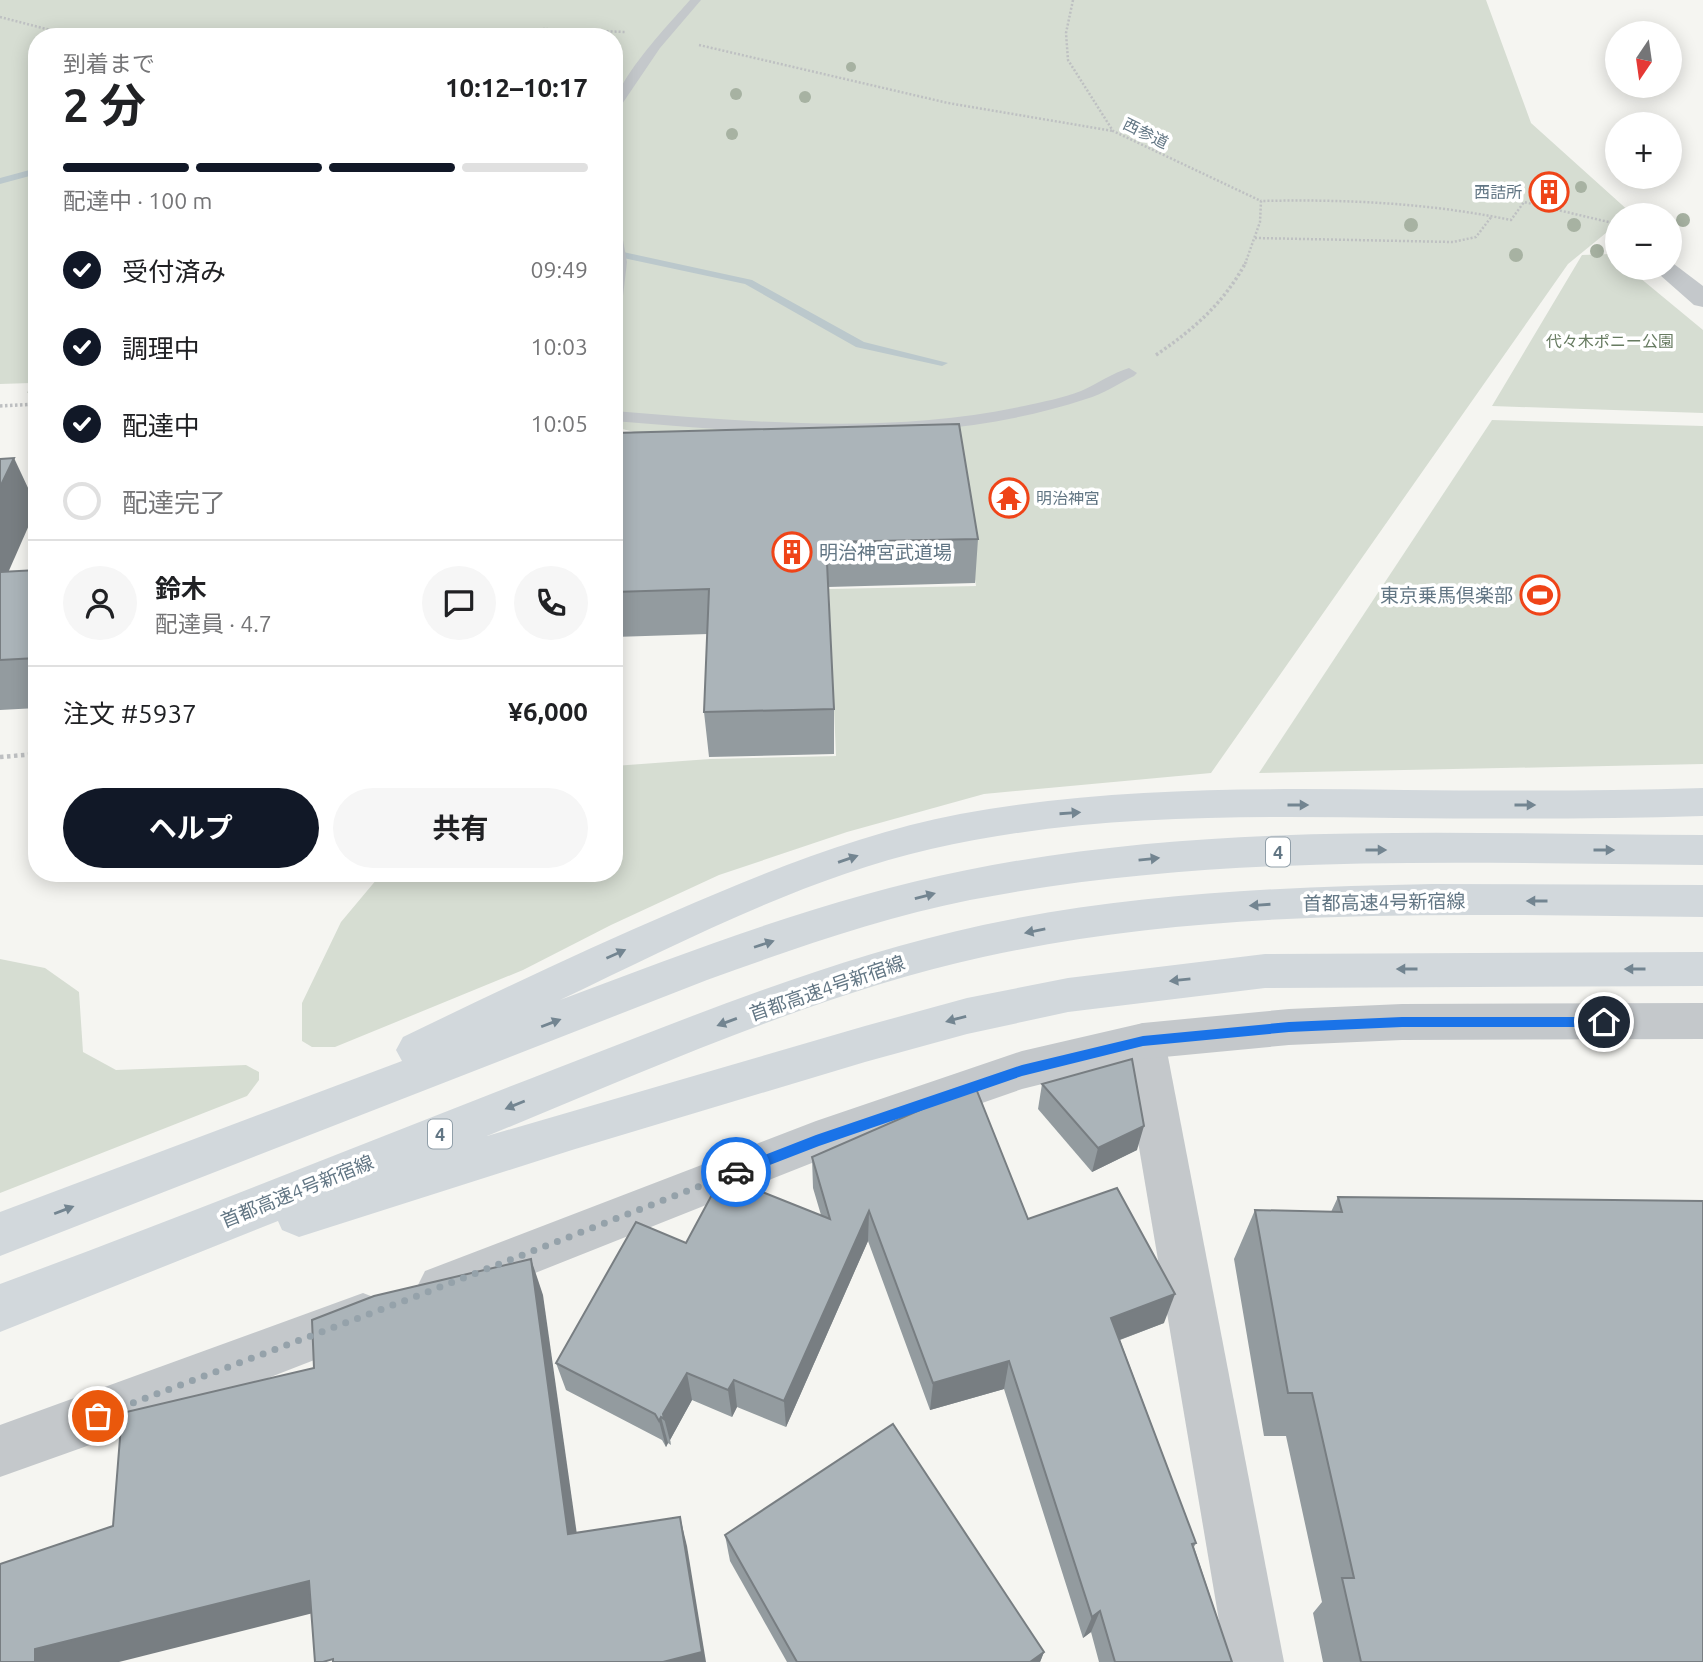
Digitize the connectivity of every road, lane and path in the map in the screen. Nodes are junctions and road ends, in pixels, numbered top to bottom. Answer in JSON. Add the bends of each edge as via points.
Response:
{"nodes":[{"id":1,"x":696,"y":0,"type":"edge"},
{"id":2,"x":1073,"y":0,"type":"edge"},
{"id":3,"x":0,"y":17,"type":"edge"},
{"id":4,"x":42,"y":28,"type":"edge"},
{"id":5,"x":623,"y":32,"type":"edge"},
{"id":6,"x":662,"y":39,"type":"junction"},
{"id":7,"x":623,"y":92,"type":"edge"},
{"id":8,"x":1112,"y":131,"type":"junction"},
{"id":9,"x":1546,"y":196,"type":"dead end"},
{"id":10,"x":1261,"y":201,"type":"junction"},
{"id":11,"x":1542,"y":206,"type":"junction"},
{"id":12,"x":1492,"y":216,"type":"junction"},
{"id":13,"x":1605,"y":221,"type":"edge"},
{"id":14,"x":1255,"y":238,"type":"junction"},
{"id":15,"x":1680,"y":280,"type":"edge"},
{"id":16,"x":1703,"y":299,"type":"edge"},
{"id":17,"x":1129,"y":373,"type":"joint"},
{"id":18,"x":28,"y":404,"type":"edge"},
{"id":19,"x":0,"y":406,"type":"edge"},
{"id":20,"x":623,"y":417,"type":"edge"},
{"id":21,"x":28,"y":489,"type":"edge"},
{"id":22,"x":12,"y":490,"type":"edge"},
{"id":23,"x":28,"y":755,"type":"edge"},
{"id":24,"x":0,"y":757,"type":"edge"},
{"id":25,"x":1703,"y":802,"type":"edge"},
{"id":26,"x":1703,"y":850,"type":"edge"},
{"id":27,"x":1703,"y":901,"type":"edge"},
{"id":28,"x":1703,"y":969,"type":"edge"},
{"id":29,"x":1703,"y":1021,"type":"edge"},
{"id":30,"x":1143,"y":1041,"type":"junction"},
{"id":31,"x":203,"y":1156,"type":"junction"},
{"id":32,"x":0,"y":1234,"type":"edge"},
{"id":33,"x":4,"y":1307,"type":"edge"},
{"id":34,"x":0,"y":1451,"type":"edge"},
{"id":35,"x":1255,"y":1662,"type":"edge"}],
"edges":[{"from":1,"to":6,"type":"lane"},
{"from":2,"to":8,"type":"path","name":"西参道","via":[[1066,33],[1068,60]]},
{"from":3,"to":4,"type":"path"},
{"from":5,"to":6,"type":"path"},
{"from":6,"to":7,"type":"lane"},
{"from":6,"to":8,"type":"path","via":[[751,54],[1020,119]]},
{"from":8,"to":10,"type":"path","name":"西参道"},
{"from":9,"to":11,"type":"path"},
{"from":10,"to":12,"type":"path","via":[[1391,201]]},
{"from":10,"to":14,"type":"path","via":[[1263,214]]},
{"from":11,"to":12,"type":"path","via":[[1524,202],[1511,220]]},
{"from":11,"to":13,"type":"path"},
{"from":12,"to":14,"type":"path","via":[[1476,237],[1453,242]]},
{"from":14,"to":17,"type":"path","via":[[1245,268],[1214,311]]},
{"from":15,"to":16,"type":"street"},
{"from":17,"to":20,"type":"lane","via":[[1082,395],[992,416],[898,425],[780,428]]},
{"from":18,"to":19,"type":"path"},
{"from":21,"to":22,"type":"path"},
{"from":23,"to":24,"type":"path"},
{"from":31,"to":25,"type":"highway","one_way":true,"via":[[584,968],[784,881],[958,829],[1043,815],[1199,806]]},
{"from":31,"to":26,"type":"highway","number":"4","one_way":true,"via":[[758,946],[965,886],[1063,868],[1159,858],[1348,850]]},
{"from":27,"to":33,"type":"highway","name":"首都高速4号新宿線","number":"4","one_way":true,"via":[[1390,901],[1173,910],[983,941],[884,967],[678,1040]]},
{"from":28,"to":33,"type":"highway","one_way":true,"via":[[1265,971],[1068,995],[865,1044]]},
{"from":29,"to":30,"type":"street","via":[[1402,1022]]},
{"from":30,"to":34,"type":"street","via":[[1022,1070],[816,1141],[171,1390]]},
{"from":30,"to":35,"type":"street"},
{"from":32,"to":31,"type":"highway","number":"4","one_way":true}]}
